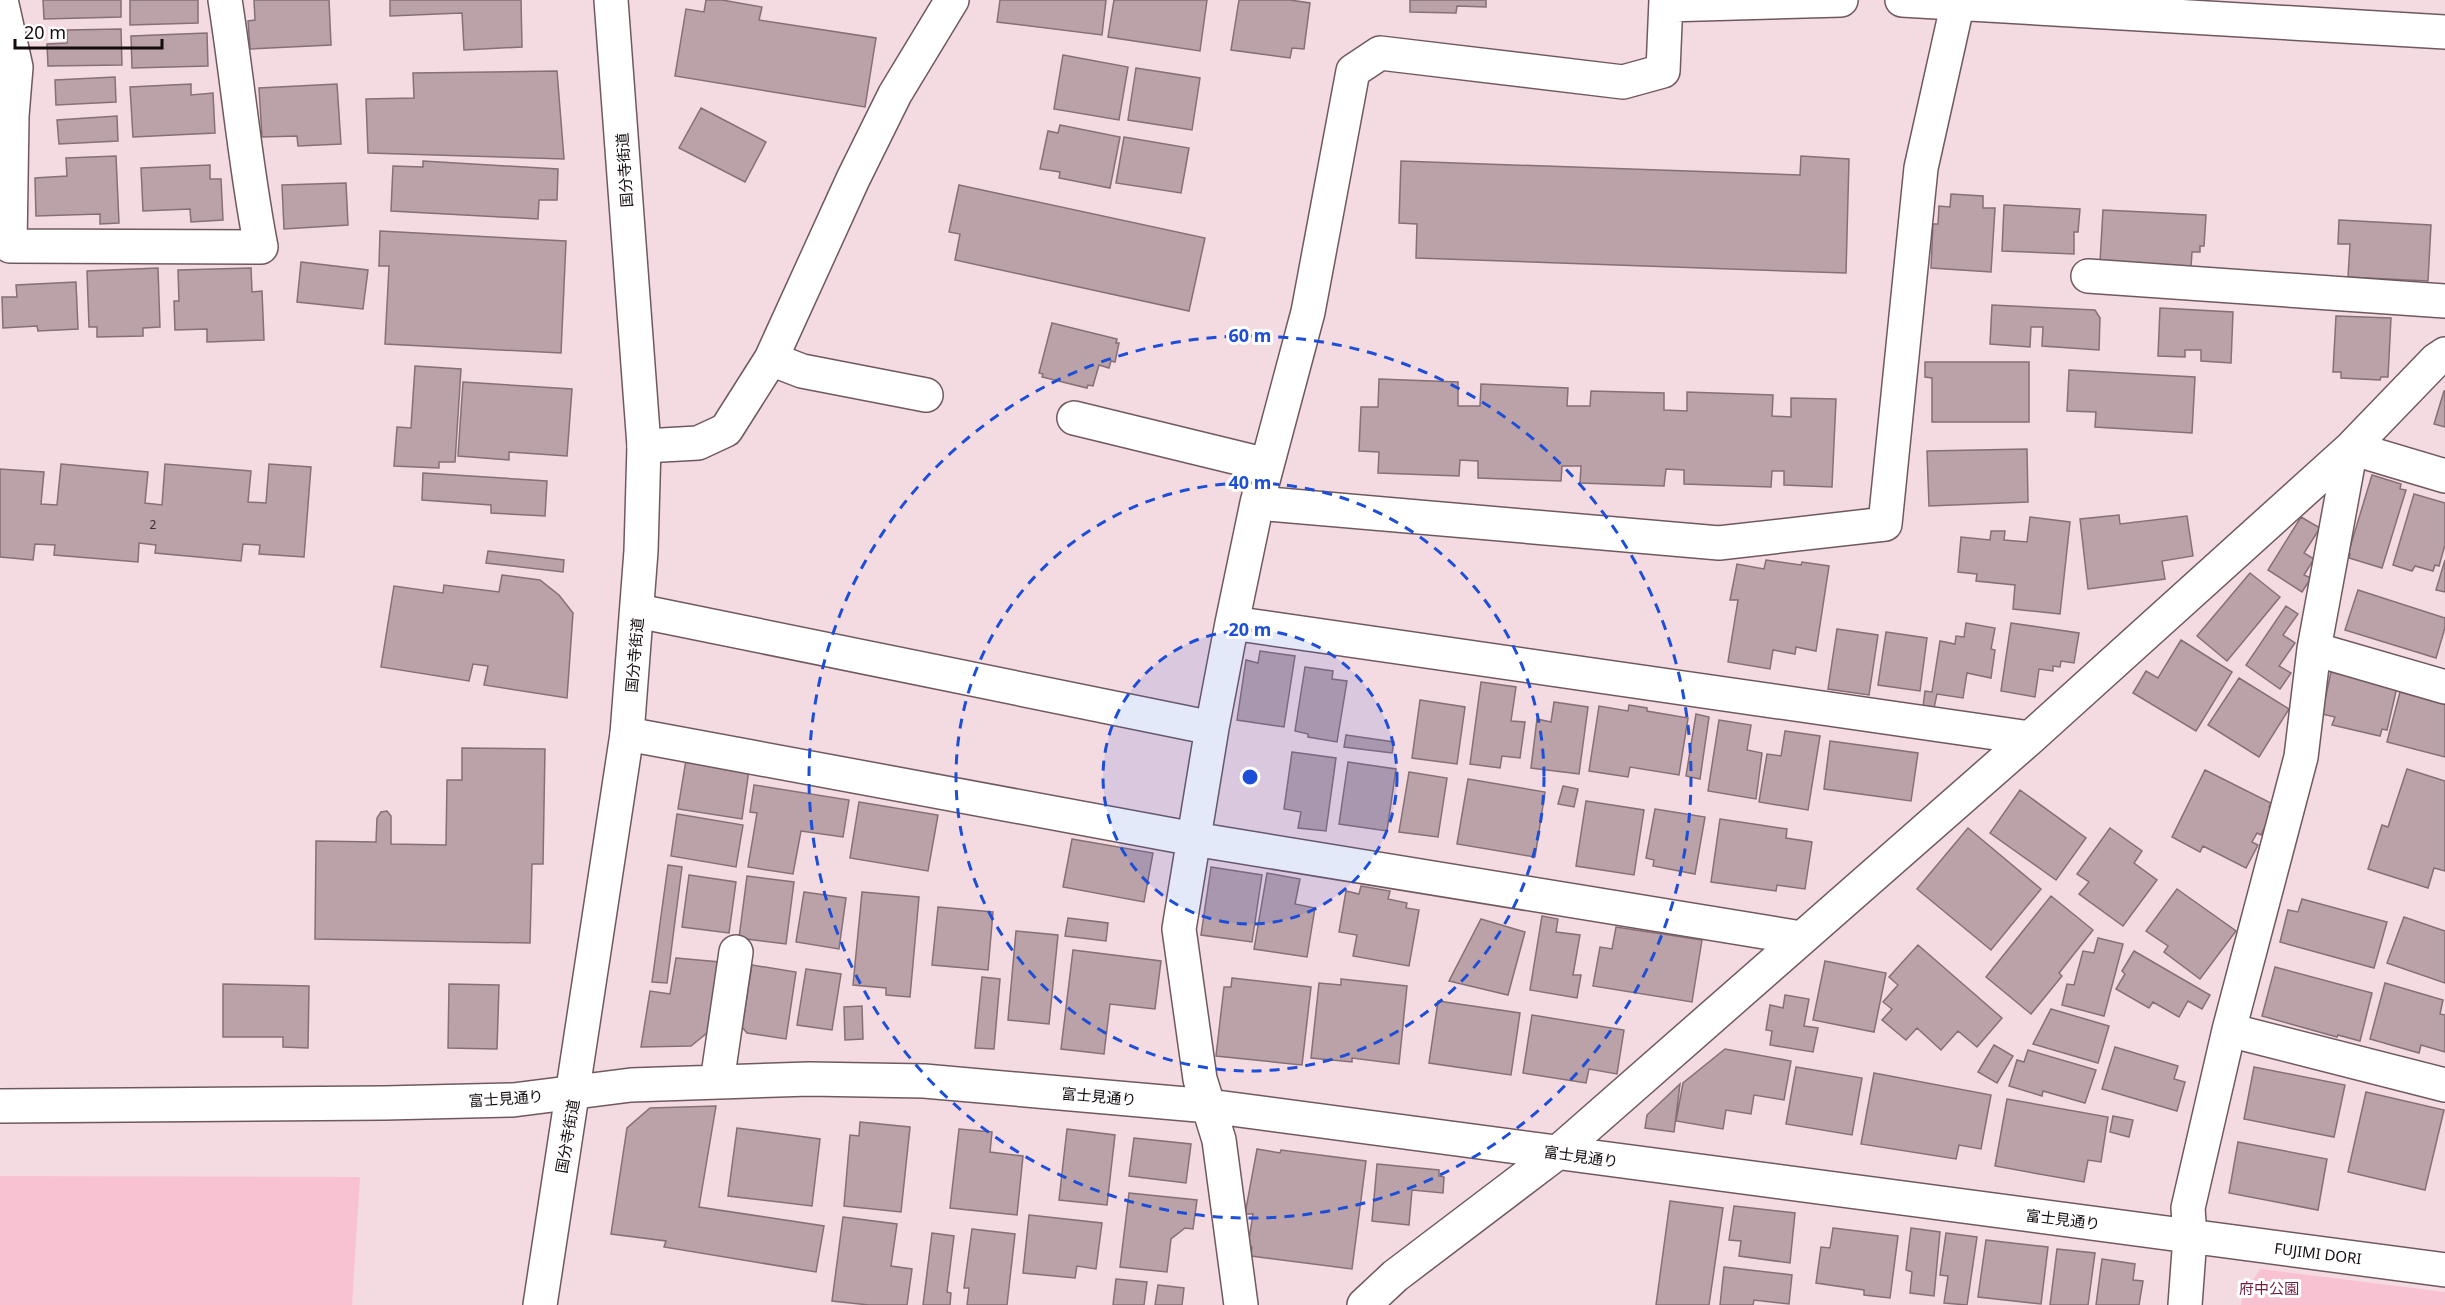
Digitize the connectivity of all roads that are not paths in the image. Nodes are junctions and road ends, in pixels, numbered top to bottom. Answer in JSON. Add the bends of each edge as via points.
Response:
{"nodes":[{"id":1,"x":1,"y":0,"type":"edge"},
{"id":2,"x":225,"y":0,"type":"edge"},
{"id":3,"x":611,"y":0,"type":"edge"},
{"id":4,"x":952,"y":0,"type":"edge"},
{"id":5,"x":1841,"y":0,"type":"edge"},
{"id":6,"x":1902,"y":0,"type":"edge"},
{"id":7,"x":1958,"y":2,"type":"junction"},
{"id":8,"x":1666,"y":3,"type":"edge"},
{"id":9,"x":2445,"y":32,"type":"edge"},
{"id":10,"x":2088,"y":276,"type":"dead end"},
{"id":11,"x":2445,"y":302,"type":"edge"},
{"id":12,"x":2442,"y":348,"type":"edge"},
{"id":13,"x":771,"y":359,"type":"junction"},
{"id":14,"x":926,"y":395,"type":"dead end"},
{"id":15,"x":1074,"y":418,"type":"dead end"},
{"id":16,"x":644,"y":446,"type":"junction"},
{"id":17,"x":2351,"y":448,"type":"junction"},
{"id":18,"x":1267,"y":465,"type":"junction"},
{"id":19,"x":2445,"y":476,"type":"edge"},
{"id":20,"x":1257,"y":503,"type":"junction"},
{"id":21,"x":638,"y":611,"type":"junction"},
{"id":22,"x":1232,"y":623,"type":"junction"},
{"id":23,"x":2314,"y":649,"type":"junction"},
{"id":24,"x":2445,"y":687,"type":"edge"},
{"id":25,"x":1212,"y":728,"type":"junction"},
{"id":26,"x":627,"y":734,"type":"junction"},
{"id":27,"x":2030,"y":738,"type":"junction"},
{"id":28,"x":1194,"y":839,"type":"junction"},
{"id":29,"x":1801,"y":938,"type":"junction"},
{"id":30,"x":736,"y":952,"type":"dead end"},
{"id":31,"x":2229,"y":1030,"type":"junction"},
{"id":32,"x":717,"y":1082,"type":"junction"},
{"id":33,"x":2445,"y":1085,"type":"edge"},
{"id":34,"x":574,"y":1091,"type":"junction"},
{"id":35,"x":0,"y":1106,"type":"edge"},
{"id":36,"x":1209,"y":1106,"type":"junction"},
{"id":37,"x":1557,"y":1153,"type":"junction"},
{"id":38,"x":2190,"y":1237,"type":"junction"},
{"id":39,"x":2445,"y":1270,"type":"edge"},
{"id":40,"x":540,"y":1305,"type":"edge"},
{"id":41,"x":1241,"y":1305,"type":"edge"},
{"id":42,"x":1364,"y":1305,"type":"edge"},
{"id":43,"x":2185,"y":1305,"type":"edge"}],
"edges":[{"from":1,"to":2,"type":"street","via":[[16,67],[10,246],[261,247],[248,181]]},
{"from":3,"to":16,"type":"street","name":"国分寺街道"},
{"from":4,"to":13,"type":"street","via":[[895,94]]},
{"from":5,"to":8,"type":"street"},
{"from":6,"to":7,"type":"street"},
{"from":7,"to":9,"type":"street"},
{"from":7,"to":20,"type":"street","via":[[1921,168],[1885,524],[1719,543]]},
{"from":8,"to":18,"type":"street","via":[[1663,71],[1623,82],[1380,53],[1353,71],[1308,312]]},
{"from":10,"to":11,"type":"street"},
{"from":12,"to":17,"type":"street"},
{"from":13,"to":14,"type":"street","via":[[802,371]]},
{"from":13,"to":16,"type":"street","via":[[726,430],[698,443]]},
{"from":15,"to":18,"type":"street"},
{"from":16,"to":21,"type":"street","name":"国分寺街道"},
{"from":17,"to":19,"type":"street"},
{"from":17,"to":23,"type":"street"},
{"from":17,"to":27,"type":"street"},
{"from":18,"to":20,"type":"street"},
{"from":20,"to":22,"type":"street"},
{"from":21,"to":25,"type":"street"},
{"from":21,"to":26,"type":"street","name":"国分寺街道"},
{"from":22,"to":25,"type":"street"},
{"from":22,"to":27,"type":"street"},
{"from":23,"to":24,"type":"street"},
{"from":23,"to":31,"type":"street","via":[[2301,757]]},
{"from":25,"to":28,"type":"street"},
{"from":26,"to":28,"type":"street"},
{"from":26,"to":34,"type":"street","name":"国分寺街道"},
{"from":27,"to":29,"type":"street"},
{"from":28,"to":29,"type":"street"},
{"from":28,"to":36,"type":"street","via":[[1179,928],[1200,1079]]},
{"from":29,"to":37,"type":"street"},
{"from":30,"to":32,"type":"street"},
{"from":31,"to":33,"type":"street"},
{"from":31,"to":38,"type":"street","via":[[2188,1208]]},
{"from":32,"to":34,"type":"street","name":"富士見通り"},
{"from":32,"to":36,"type":"street","name":"富士見通り","via":[[924,1081]]},
{"from":34,"to":35,"type":"street","name":"富士見通り","via":[[513,1100]]},
{"from":34,"to":40,"type":"street","name":"国分寺街道"},
{"from":36,"to":37,"type":"street","name":"富士見通り"},
{"from":36,"to":41,"type":"street","via":[[1219,1140]]},
{"from":37,"to":38,"type":"street","name":"富士見通り"},
{"from":37,"to":42,"type":"street","via":[[1395,1276]]},
{"from":38,"to":39,"type":"street","name":"FUJIMI DORI"},
{"from":38,"to":43,"type":"street"}]}
